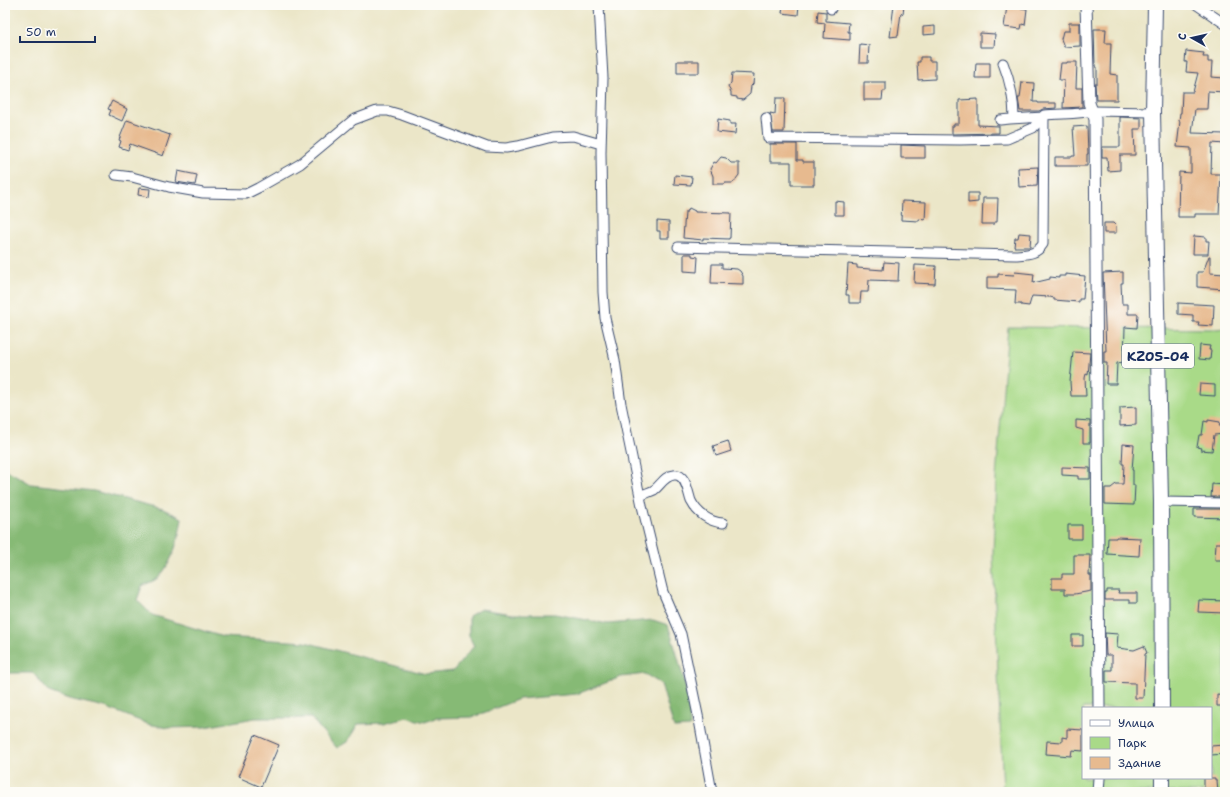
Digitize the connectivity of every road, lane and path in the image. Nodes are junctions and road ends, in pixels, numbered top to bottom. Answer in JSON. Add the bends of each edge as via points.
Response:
{"nodes":[{"id":1,"x":599,"y":5,"type":"edge"},
{"id":2,"x":1086,"y":5,"type":"edge"},
{"id":3,"x":1155,"y":5,"type":"edge"},
{"id":4,"x":1197,"y":5,"type":"edge"},
{"id":5,"x":1209,"y":8,"type":"edge"},
{"id":6,"x":1225,"y":24,"type":"edge"},
{"id":7,"x":1003,"y":63,"type":"dead end"},
{"id":8,"x":1092,"y":111,"type":"junction"},
{"id":9,"x":1153,"y":112,"type":"junction"},
{"id":10,"x":1043,"y":116,"type":"junction"},
{"id":11,"x":766,"y":118,"type":"dead end"},
{"id":12,"x":1014,"y":118,"type":"junction"},
{"id":13,"x":1000,"y":120,"type":"dead end"},
{"id":14,"x":601,"y":144,"type":"junction"},
{"id":15,"x":116,"y":175,"type":"dead end"},
{"id":16,"x":678,"y":247,"type":"dead end"},
{"id":17,"x":640,"y":496,"type":"junction"},
{"id":18,"x":1161,"y":502,"type":"junction"},
{"id":19,"x":1225,"y":503,"type":"edge"},
{"id":20,"x":723,"y":523,"type":"dead end"},
{"id":21,"x":1099,"y":707,"type":"edge"},
{"id":22,"x":1162,"y":707,"type":"edge"},
{"id":23,"x":1099,"y":779,"type":"edge"},
{"id":24,"x":1162,"y":779,"type":"edge"},
{"id":25,"x":712,"y":792,"type":"edge"},
{"id":26,"x":1098,"y":792,"type":"edge"},
{"id":27,"x":1162,"y":792,"type":"edge"}],
"edges":[{"from":1,"to":14,"type":"street","via":[[603,78]]},
{"from":2,"to":8,"type":"street","via":[[1088,103]]},
{"from":3,"to":9,"type":"main road","number":"KZ05-04"},
{"from":4,"to":5,"type":"street"},
{"from":5,"to":6,"type":"street"},
{"from":7,"to":12,"type":"street","via":[[1012,91]]},
{"from":8,"to":9,"type":"street"},
{"from":8,"to":10,"type":"street"},
{"from":8,"to":21,"type":"street","via":[[1096,119]]},
{"from":9,"to":18,"type":"main road","number":"KZ05-04"},
{"from":10,"to":11,"type":"street","via":[[1033,128],[1007,139],[960,140],[768,138]]},
{"from":10,"to":12,"type":"street"},
{"from":10,"to":16,"type":"street","via":[[1043,244],[1040,250],[1033,254]]},
{"from":12,"to":13,"type":"street"},
{"from":14,"to":15,"type":"street","via":[[573,136],[552,137],[506,148],[487,147],[402,115],[377,111],[353,120],[300,164],[246,194],[203,193]]},
{"from":14,"to":17,"type":"street","via":[[605,318]]},
{"from":17,"to":20,"type":"street","via":[[654,490],[670,476],[680,476],[697,510],[709,520]]},
{"from":17,"to":25,"type":"street","via":[[663,592],[681,634]]},
{"from":18,"to":19,"type":"street"},
{"from":18,"to":22,"type":"main road","number":"KZ05-04"},
{"from":23,"to":26,"type":"street"},
{"from":24,"to":27,"type":"main road"}]}
